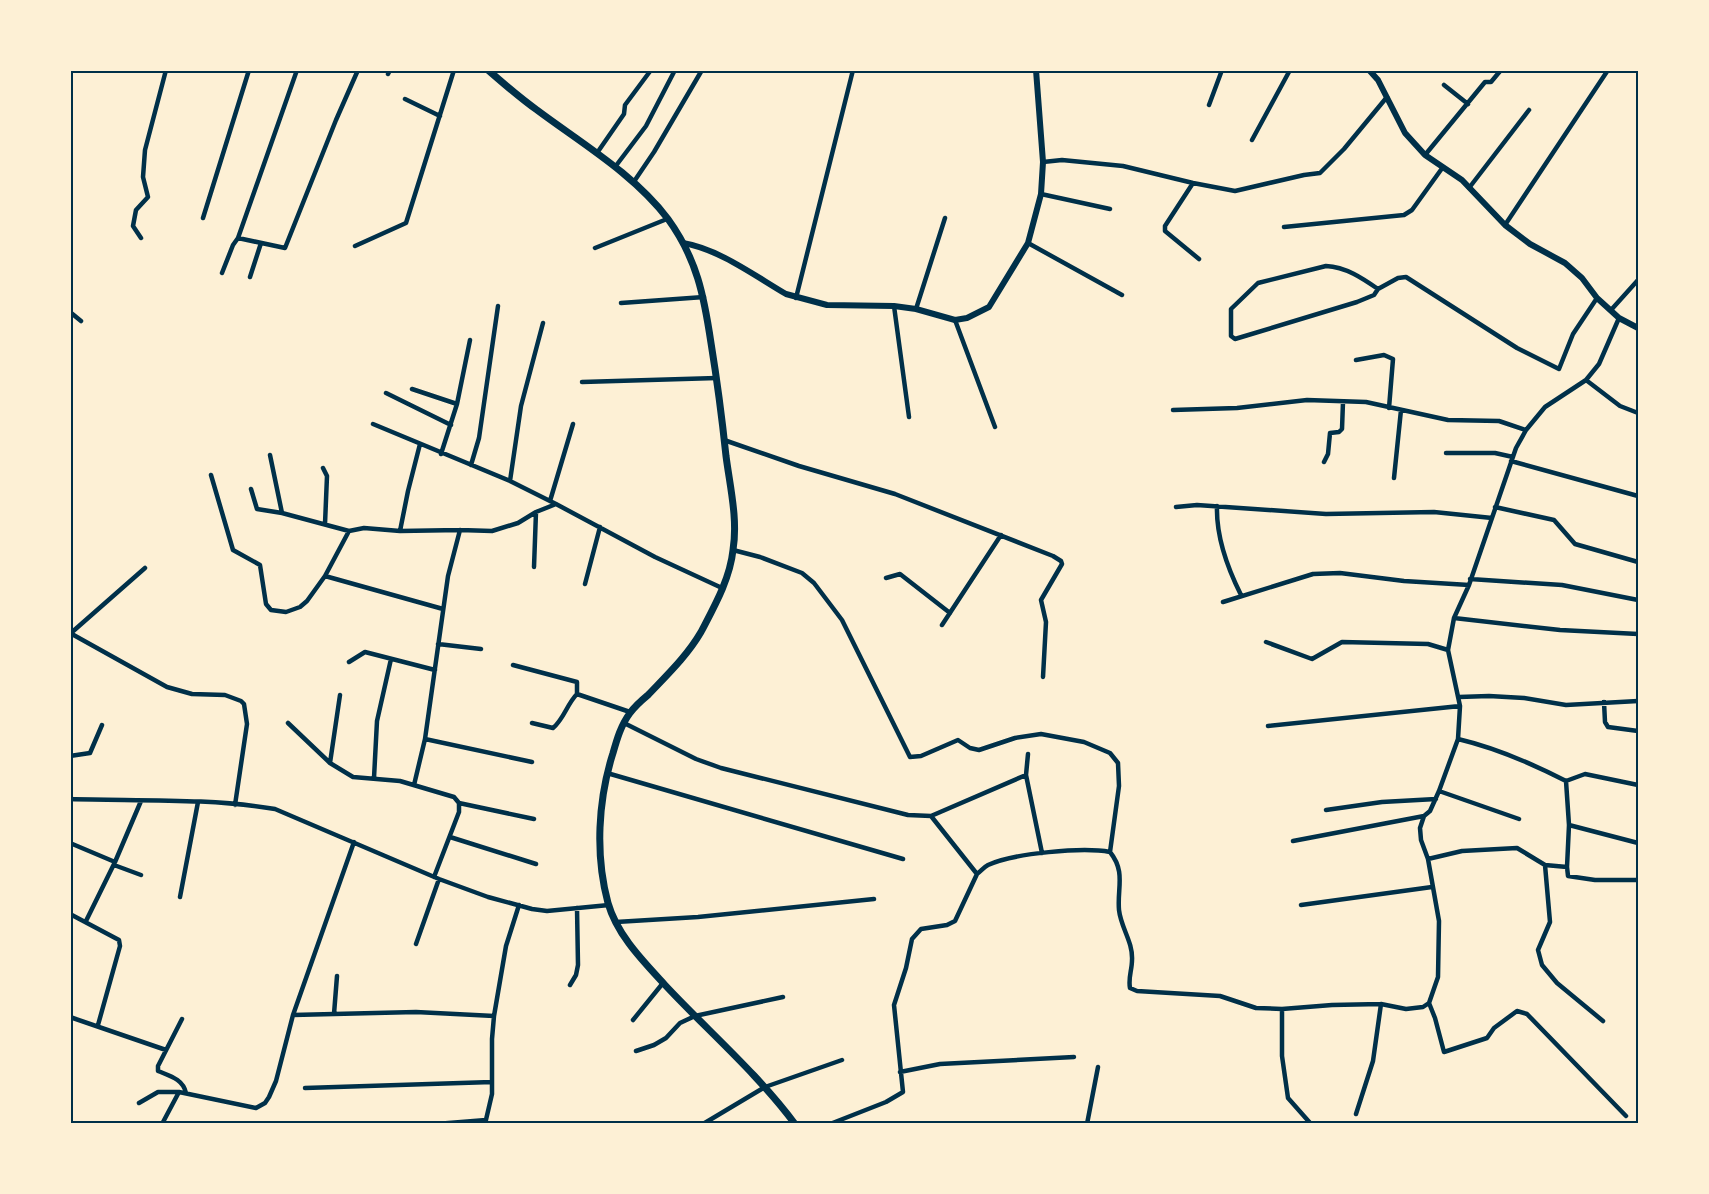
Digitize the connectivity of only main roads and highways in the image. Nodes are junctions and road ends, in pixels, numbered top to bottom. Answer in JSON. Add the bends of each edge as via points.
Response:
{"nodes":[{"id":1,"x":1036,"y":70,"type":"edge"},
{"id":2,"x":1369,"y":70,"type":"edge"},
{"id":3,"x":493,"y":72,"type":"edge"},
{"id":4,"x":683,"y":243,"type":"junction"},
{"id":5,"x":1638,"y":328,"type":"edge"},
{"id":6,"x":795,"y":1124,"type":"edge"}],
"edges":[{"from":1,"to":4,"type":"main road","via":[[1043,162],[1041,194],[1028,243],[989,307],[967,318],[955,320],[894,306],[826,305],[796,298],[699,246]]},
{"from":2,"to":5,"type":"main road","via":[[1388,96],[1405,133],[1425,155],[1462,180],[1505,225],[1565,263],[1619,318]]},
{"from":3,"to":4,"type":"main road","via":[[536,110],[633,183],[667,219]]},
{"from":4,"to":6,"type":"main road","via":[[704,297],[732,502],[734,550],[722,588],[699,635],[680,663],[630,712],[619,732],[600,817],[604,886],[616,922],[635,950]]}]}
